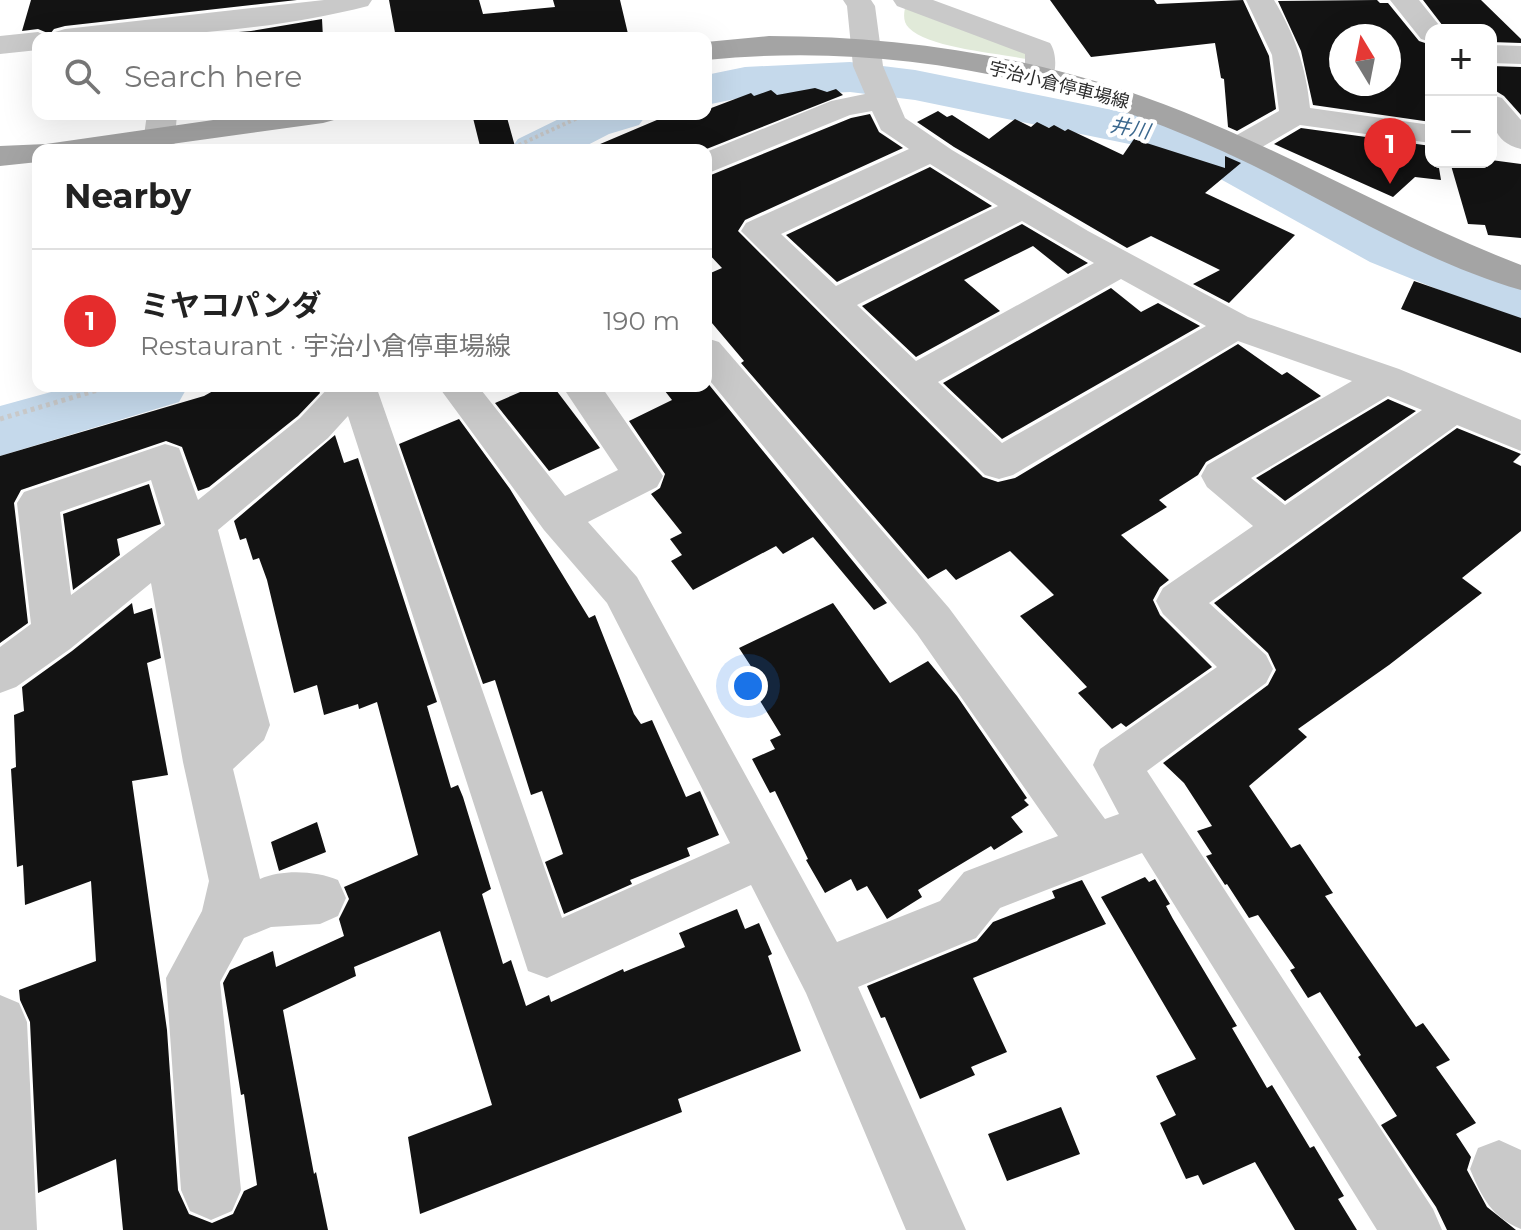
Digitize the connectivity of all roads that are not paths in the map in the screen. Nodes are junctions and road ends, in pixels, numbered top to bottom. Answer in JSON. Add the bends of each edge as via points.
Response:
{"nodes":[{"id":1,"x":358,"y":0,"type":"edge"},
{"id":2,"x":857,"y":0,"type":"edge"},
{"id":3,"x":907,"y":0,"type":"edge"},
{"id":4,"x":1260,"y":0,"type":"edge"},
{"id":5,"x":1404,"y":0,"type":"edge"},
{"id":6,"x":1425,"y":26,"type":"edge"},
{"id":7,"x":171,"y":32,"type":"edge"},
{"id":8,"x":32,"y":42,"type":"edge"},
{"id":9,"x":0,"y":45,"type":"edge"},
{"id":10,"x":712,"y":51,"type":"edge"},
{"id":11,"x":1497,"y":54,"type":"edge"},
{"id":12,"x":1521,"y":55,"type":"edge"},
{"id":13,"x":872,"y":76,"type":"junction"},
{"id":14,"x":1040,"y":77,"type":"junction"},
{"id":15,"x":1497,"y":111,"type":"edge"},
{"id":16,"x":1295,"y":115,"type":"junction"},
{"id":17,"x":274,"y":120,"type":"edge"},
{"id":18,"x":1425,"y":133,"type":"edge"},
{"id":19,"x":160,"y":134,"type":"edge"},
{"id":20,"x":1521,"y":140,"type":"edge"},
{"id":21,"x":1497,"y":143,"type":"edge"},
{"id":22,"x":96,"y":144,"type":"edge"},
{"id":23,"x":1521,"y":146,"type":"edge"},
{"id":24,"x":1239,"y":147,"type":"junction"},
{"id":25,"x":931,"y":151,"type":"junction"},
{"id":26,"x":32,"y":153,"type":"edge"},
{"id":27,"x":0,"y":156,"type":"edge"},
{"id":28,"x":712,"y":161,"type":"edge"},
{"id":29,"x":1023,"y":207,"type":"junction"},
{"id":30,"x":1120,"y":264,"type":"junction"},
{"id":31,"x":1521,"y":278,"type":"edge"},
{"id":32,"x":832,"y":303,"type":"junction"},
{"id":33,"x":1235,"y":326,"type":"junction"},
{"id":34,"x":712,"y":358,"type":"edge"},
{"id":35,"x":1386,"y":379,"type":"junction"},
{"id":36,"x":912,"y":380,"type":"junction"},
{"id":37,"x":349,"y":392,"type":"edge"},
{"id":38,"x":357,"y":392,"type":"edge"},
{"id":39,"x":462,"y":392,"type":"edge"},
{"id":40,"x":585,"y":392,"type":"edge"},
{"id":41,"x":1454,"y":408,"type":"junction"},
{"id":42,"x":1521,"y":436,"type":"edge"},
{"id":43,"x":559,"y":518,"type":"junction"},
{"id":44,"x":1283,"y":527,"type":"junction"},
{"id":45,"x":183,"y":535,"type":"junction"},
{"id":46,"x":54,"y":635,"type":"junction"},
{"id":47,"x":0,"y":673,"type":"edge"},
{"id":48,"x":1153,"y":825,"type":"junction"},
{"id":49,"x":1095,"y":847,"type":"junction"},
{"id":50,"x":762,"y":854,"type":"junction"},
{"id":51,"x":320,"y":898,"type":"dead end"},
{"id":52,"x":226,"y":920,"type":"junction"},
{"id":53,"x":825,"y":974,"type":"junction"},
{"id":54,"x":0,"y":1022,"type":"edge"},
{"id":55,"x":211,"y":1190,"type":"dead end"},
{"id":56,"x":7,"y":1230,"type":"edge"},
{"id":57,"x":936,"y":1230,"type":"edge"},
{"id":58,"x":1412,"y":1230,"type":"edge"}],
"edges":[{"from":1,"to":7,"type":"street"},
{"from":2,"to":13,"type":"street"},
{"from":3,"to":14,"type":"street","via":[[1040,49]]},
{"from":4,"to":16,"type":"street","via":[[1290,55]]},
{"from":5,"to":6,"type":"street"},
{"from":8,"to":9,"type":"street"},
{"from":10,"to":13,"type":"main road","name":"宇治小倉停車場線","via":[[770,46]]},
{"from":11,"to":12,"type":"street"},
{"from":13,"to":14,"type":"main road","name":"宇治小倉停車場線","via":[[904,50]]},
{"from":13,"to":25,"type":"street","via":[[892,123]]},
{"from":13,"to":28,"type":"street","via":[[842,107]]},
{"from":14,"to":24,"type":"main road","name":"宇治小倉停車場線","via":[[1115,96]]},
{"from":15,"to":20,"type":"street"},
{"from":16,"to":18,"type":"street"},
{"from":16,"to":24,"type":"street"},
{"from":17,"to":19,"type":"main road"},
{"from":19,"to":22,"type":"main road"},
{"from":21,"to":23,"type":"street"},
{"from":24,"to":31,"type":"main road","name":"宇治小倉停車場線","via":[[1372,215]]},
{"from":25,"to":29,"type":"street"},
{"from":25,"to":32,"type":"street","via":[[758,231]]},
{"from":26,"to":27,"type":"main road"},
{"from":29,"to":30,"type":"street"},
{"from":29,"to":32,"type":"street"},
{"from":30,"to":33,"type":"street"},
{"from":30,"to":36,"type":"street"},
{"from":32,"to":36,"type":"street"},
{"from":33,"to":35,"type":"street"},
{"from":33,"to":36,"type":"street","via":[[999,464]]},
{"from":34,"to":49,"type":"street","via":[[933,621]]},
{"from":35,"to":41,"type":"street"},
{"from":35,"to":44,"type":"street","via":[[1221,476]]},
{"from":37,"to":45,"type":"street","via":[[314,428]]},
{"from":38,"to":50,"type":"street","via":[[547,952]]},
{"from":39,"to":43,"type":"street"},
{"from":40,"to":43,"type":"street","via":[[643,476]]},
{"from":41,"to":42,"type":"street"},
{"from":41,"to":44,"type":"street"},
{"from":43,"to":50,"type":"street","via":[[622,590]]},
{"from":44,"to":48,"type":"street","via":[[1178,601],[1250,669],[1117,765]]},
{"from":45,"to":46,"type":"street"},
{"from":45,"to":46,"type":"street","via":[[165,459],[38,503]]},
{"from":45,"to":52,"type":"street","via":[[207,762],[235,881]]},
{"from":46,"to":47,"type":"street"},
{"from":48,"to":49,"type":"street"},
{"from":48,"to":58,"type":"street"},
{"from":49,"to":53,"type":"street","via":[[982,890],[958,920]]},
{"from":50,"to":53,"type":"street"},
{"from":51,"to":52,"type":"street","via":[[269,901]]},
{"from":52,"to":55,"type":"street","via":[[193,978]]},
{"from":53,"to":57,"type":"street"},
{"from":54,"to":56,"type":"street"}]}
